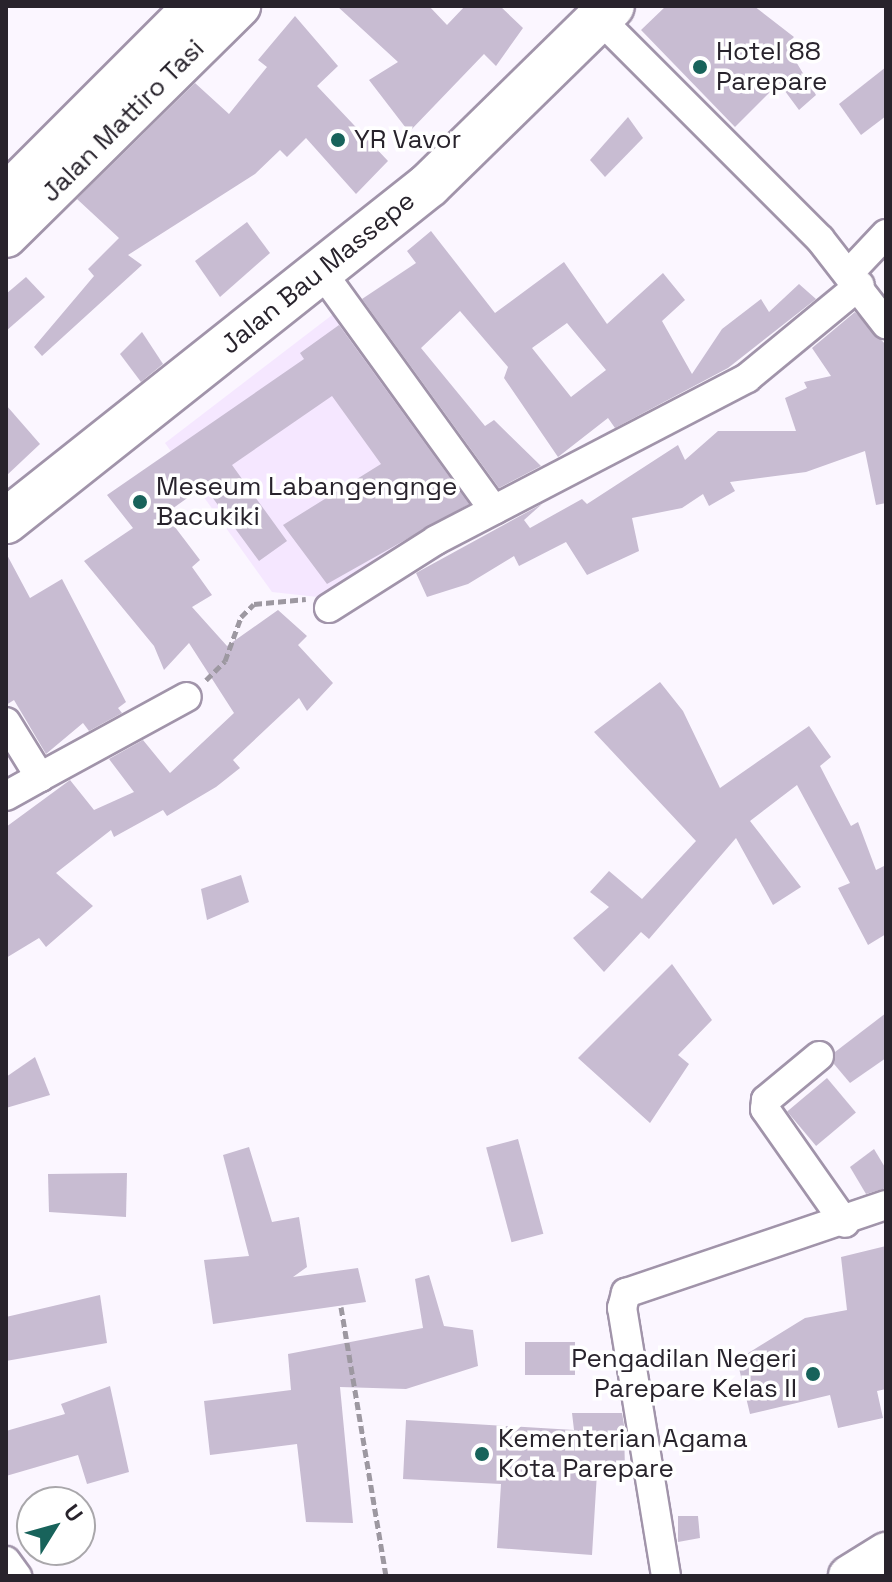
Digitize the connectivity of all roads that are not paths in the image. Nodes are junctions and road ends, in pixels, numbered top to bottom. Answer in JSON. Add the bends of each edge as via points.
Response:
{"nodes":[{"id":1,"x":194,"y":6,"type":"edge"},
{"id":2,"x":240,"y":6,"type":"edge"},
{"id":3,"x":606,"y":12,"type":"edge"},
{"id":4,"x":78,"y":143,"type":"junction"},
{"id":5,"x":6,"y":194,"type":"edge"},
{"id":6,"x":886,"y":234,"type":"edge"},
{"id":7,"x":6,"y":237,"type":"edge"},
{"id":8,"x":321,"y":271,"type":"junction"},
{"id":9,"x":855,"y":278,"type":"junction"},
{"id":10,"x":886,"y":324,"type":"edge"},
{"id":11,"x":494,"y":510,"type":"junction"},
{"id":12,"x":6,"y":521,"type":"edge"},
{"id":13,"x":329,"y":608,"type":"road end"},
{"id":14,"x":187,"y":697,"type":"road end"},
{"id":15,"x":6,"y":722,"type":"edge"},
{"id":16,"x":40,"y":777,"type":"junction"},
{"id":17,"x":6,"y":796,"type":"edge"},
{"id":18,"x":819,"y":1056,"type":"dead end"},
{"id":19,"x":886,"y":1205,"type":"edge"},
{"id":20,"x":845,"y":1223,"type":"junction"},
{"id":21,"x":886,"y":1553,"type":"edge"},
{"id":22,"x":6,"y":1561,"type":"edge"},
{"id":23,"x":17,"y":1576,"type":"edge"},
{"id":24,"x":666,"y":1576,"type":"edge"},
{"id":25,"x":849,"y":1576,"type":"edge"}],
"edges":[{"from":1,"to":4,"type":"main road","name":"Jalan Mattiro Tasi"},
{"from":2,"to":4,"type":"main road","name":"Jalan Mattiro Tasi"},
{"from":3,"to":8,"type":"highway","name":"Jalan Bau Massepe","via":[[474,145]]},
{"from":3,"to":9,"type":"street"},
{"from":4,"to":5,"type":"main road","name":"Jalan Mattiro Tasi"},
{"from":4,"to":7,"type":"main road","name":"Jalan Mattiro Tasi"},
{"from":6,"to":9,"type":"street"},
{"from":8,"to":11,"type":"street"},
{"from":8,"to":12,"type":"highway","name":"Jalan Bau Massepe"},
{"from":9,"to":10,"type":"street"},
{"from":9,"to":11,"type":"street","via":[[747,378]]},
{"from":11,"to":13,"type":"street"},
{"from":14,"to":16,"type":"street"},
{"from":15,"to":16,"type":"street"},
{"from":16,"to":17,"type":"street"},
{"from":18,"to":20,"type":"street","via":[[765,1109]]},
{"from":19,"to":20,"type":"street"},
{"from":20,"to":24,"type":"street","via":[[626,1293],[622,1308]]},
{"from":21,"to":25,"type":"main road"},
{"from":22,"to":23,"type":"street"}]}
